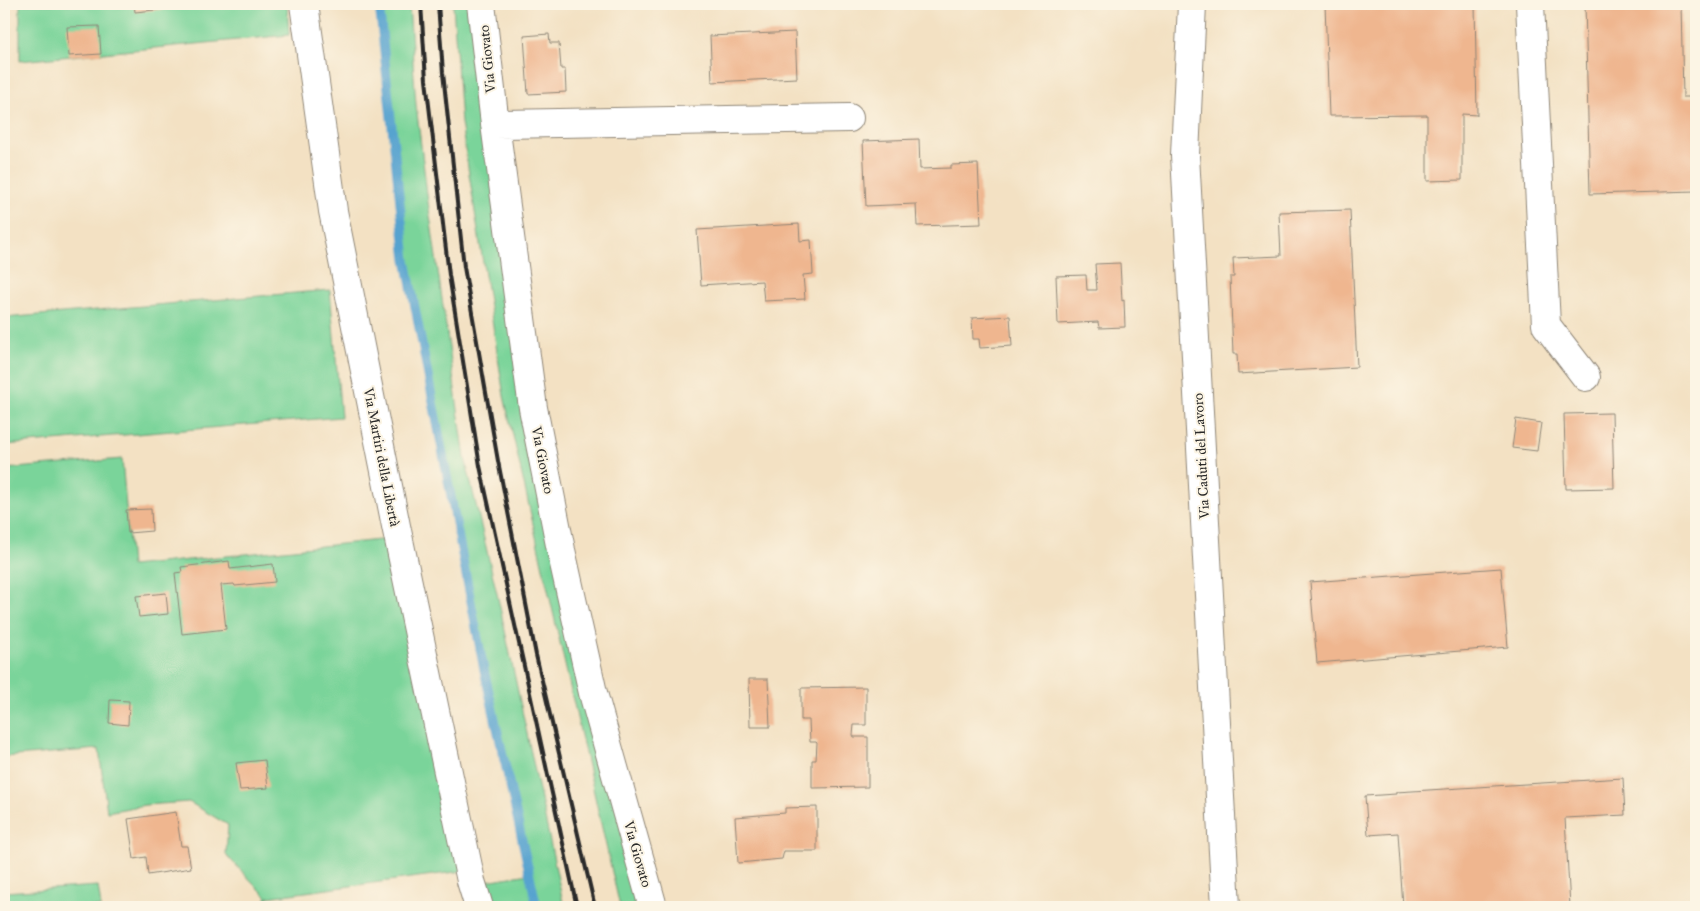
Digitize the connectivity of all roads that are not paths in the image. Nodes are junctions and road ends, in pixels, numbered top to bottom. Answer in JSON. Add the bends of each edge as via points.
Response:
{"nodes":[{"id":1,"x":304,"y":4,"type":"edge"},
{"id":2,"x":481,"y":4,"type":"edge"},
{"id":3,"x":1192,"y":4,"type":"edge"},
{"id":4,"x":1530,"y":4,"type":"edge"},
{"id":5,"x":849,"y":118,"type":"dead end"},
{"id":6,"x":495,"y":124,"type":"junction"},
{"id":7,"x":1586,"y":377,"type":"dead end"},
{"id":8,"x":479,"y":907,"type":"edge"},
{"id":9,"x":653,"y":907,"type":"edge"},
{"id":10,"x":1226,"y":907,"type":"edge"}],
"edges":[{"from":1,"to":8,"type":"street","name":"Via Martiri della Libertà","via":[[333,211],[396,526]]},
{"from":2,"to":6,"type":"street","name":"Via Giovato"},
{"from":3,"to":10,"type":"street","name":"Via Caduti del Lavoro","via":[[1185,155]]},
{"from":4,"to":7,"type":"street","via":[[1546,325]]},
{"from":5,"to":6,"type":"street"},
{"from":6,"to":9,"type":"street","name":"Via Giovato","via":[[533,408],[561,550],[593,693]]}]}
